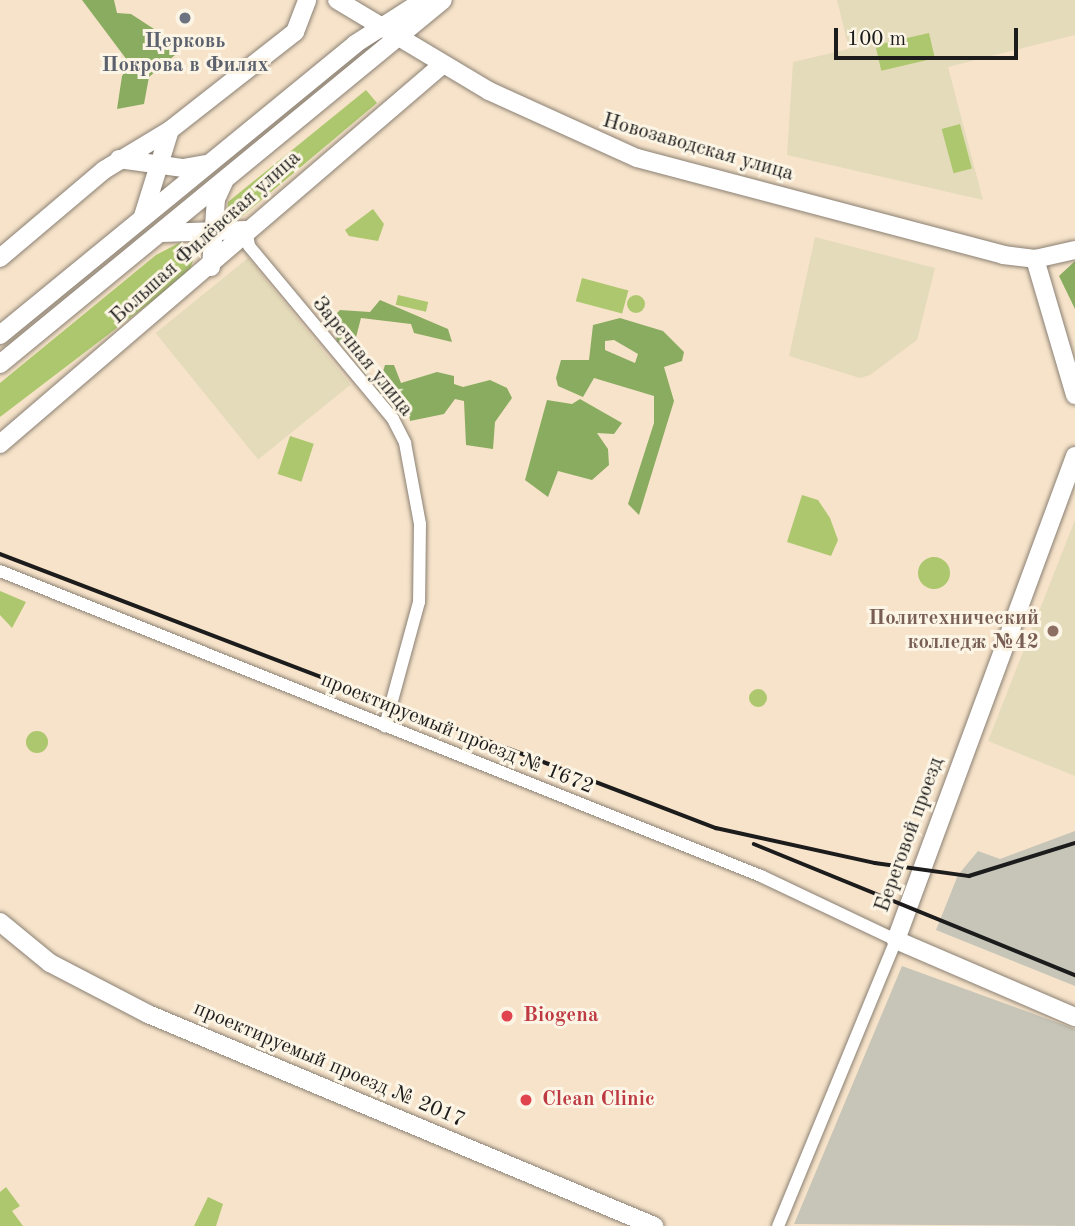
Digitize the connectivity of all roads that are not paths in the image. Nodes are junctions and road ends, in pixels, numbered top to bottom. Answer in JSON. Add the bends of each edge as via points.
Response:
{"nodes":[{"id":1,"x":307,"y":0,"type":"edge"},
{"id":2,"x":337,"y":0,"type":"edge"},
{"id":3,"x":424,"y":0,"type":"edge"},
{"id":4,"x":443,"y":0,"type":"edge"},
{"id":5,"x":381,"y":28,"type":"junction"},
{"id":6,"x":397,"y":38,"type":"junction"},
{"id":7,"x":442,"y":65,"type":"junction"},
{"id":8,"x":170,"y":130,"type":"junction"},
{"id":9,"x":119,"y":159,"type":"junction"},
{"id":10,"x":213,"y":161,"type":"junction"},
{"id":11,"x":160,"y":165,"type":"junction"},
{"id":12,"x":104,"y":170,"type":"junction"},
{"id":13,"x":226,"y":178,"type":"junction"},
{"id":14,"x":151,"y":199,"type":"junction"},
{"id":15,"x":139,"y":221,"type":"junction"},
{"id":16,"x":215,"y":228,"type":"junction"},
{"id":17,"x":183,"y":229,"type":"junction"},
{"id":18,"x":246,"y":230,"type":"junction"},
{"id":19,"x":153,"y":238,"type":"junction"},
{"id":20,"x":1075,"y":250,"type":"edge"},
{"id":21,"x":0,"y":258,"type":"edge"},
{"id":22,"x":1035,"y":258,"type":"junction"},
{"id":23,"x":207,"y":272,"type":"junction"},
{"id":24,"x":0,"y":335,"type":"edge"},
{"id":25,"x":0,"y":363,"type":"edge"},
{"id":26,"x":1075,"y":395,"type":"edge"},
{"id":27,"x":0,"y":444,"type":"edge"},
{"id":28,"x":1075,"y":456,"type":"edge"},
{"id":29,"x":0,"y":571,"type":"edge"},
{"id":30,"x":385,"y":726,"type":"junction"},
{"id":31,"x":0,"y":922,"type":"edge"},
{"id":32,"x":896,"y":940,"type":"junction"},
{"id":33,"x":1075,"y":1017,"type":"edge"},
{"id":34,"x":654,"y":1226,"type":"edge"},
{"id":35,"x":778,"y":1226,"type":"edge"}],
"edges":[{"from":1,"to":8,"type":"street","via":[[295,32]]},
{"from":2,"to":5,"type":"street","name":"Новозаводская улица"},
{"from":3,"to":5,"type":"street"},
{"from":4,"to":6,"type":"street","name":"Большая Филёвская улица"},
{"from":5,"to":6,"type":"street","name":"Новозаводская улица"},
{"from":5,"to":10,"type":"street"},
{"from":6,"to":7,"type":"street","name":"Новозаводская улица"},
{"from":6,"to":13,"type":"street","name":"Большая Филёвская улица"},
{"from":7,"to":18,"type":"street","name":"Большая Филёвская улица"},
{"from":7,"to":22,"type":"street","name":"Новозаводская улица","via":[[637,158]]},
{"from":8,"to":9,"type":"street"},
{"from":8,"to":11,"type":"street"},
{"from":9,"to":11,"type":"street"},
{"from":9,"to":12,"type":"street"},
{"from":10,"to":11,"type":"street","via":[[190,168]]},
{"from":10,"to":15,"type":"street"},
{"from":11,"to":14,"type":"street"},
{"from":12,"to":14,"type":"street","via":[[135,167],[148,180]]},
{"from":12,"to":21,"type":"street"},
{"from":13,"to":16,"type":"street","via":[[216,199]]},
{"from":13,"to":19,"type":"street","name":"Большая Филёвская улица"},
{"from":14,"to":15,"type":"street"},
{"from":15,"to":24,"type":"street"},
{"from":16,"to":17,"type":"street"},
{"from":16,"to":18,"type":"street"},
{"from":16,"to":23,"type":"street"},
{"from":17,"to":19,"type":"street"},
{"from":17,"to":23,"type":"street","via":[[208,250]]},
{"from":18,"to":23,"type":"street","name":"Большая Филёвская улица"},
{"from":18,"to":30,"type":"street","name":"Заречная улица","via":[[249,246],[393,419],[405,443],[420,524],[418,602]]},
{"from":19,"to":25,"type":"street","name":"Большая Филёвская улица"},
{"from":20,"to":22,"type":"street","name":"Новозаводская улица"},
{"from":22,"to":26,"type":"street"},
{"from":23,"to":27,"type":"street","name":"Большая Филёвская улица"},
{"from":28,"to":32,"type":"street","name":"Береговой проезд"},
{"from":29,"to":30,"type":"street","name":"проектируемый проезд № 1672"},
{"from":30,"to":32,"type":"street","name":"проектируемый проезд № 1672","via":[[846,912]]},
{"from":31,"to":34,"type":"street","name":"проектируемый проезд № 2017","via":[[50,963],[148,1014]]},
{"from":32,"to":33,"type":"street"},
{"from":32,"to":35,"type":"street","name":"Береговой проезд"}]}
